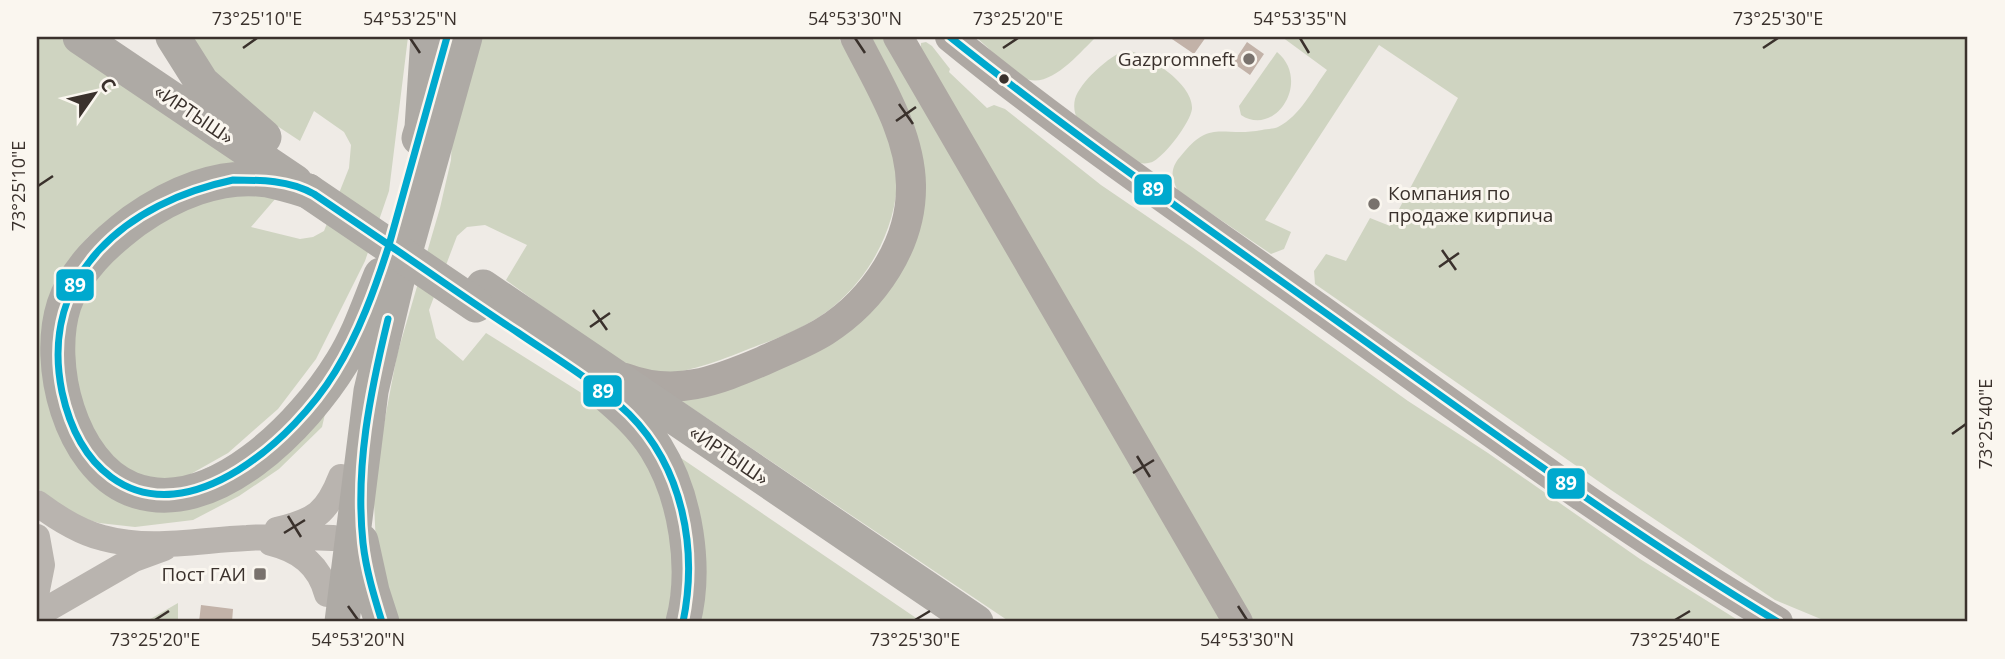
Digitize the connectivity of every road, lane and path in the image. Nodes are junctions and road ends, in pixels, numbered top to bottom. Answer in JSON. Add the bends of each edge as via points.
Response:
{"nodes":[{"id":1,"x":80,"y":37,"type":"edge"},
{"id":2,"x":112,"y":37,"type":"edge"},
{"id":3,"x":173,"y":37,"type":"edge"},
{"id":4,"x":428,"y":37,"type":"edge"},
{"id":5,"x":447,"y":37,"type":"edge"},
{"id":6,"x":465,"y":37,"type":"edge"},
{"id":7,"x":855,"y":37,"type":"edge"},
{"id":8,"x":898,"y":37,"type":"edge"},
{"id":9,"x":950,"y":37,"type":"edge"},
{"id":10,"x":422,"y":128,"type":"junction"},
{"id":11,"x":272,"y":144,"type":"junction"},
{"id":12,"x":312,"y":183,"type":"junction"},
{"id":13,"x":381,"y":275,"type":"junction"},
{"id":14,"x":595,"y":374,"type":"junction"},
{"id":15,"x":350,"y":479,"type":"junction"},
{"id":16,"x":37,"y":503,"type":"edge"},
{"id":17,"x":37,"y":537,"type":"edge"},
{"id":18,"x":248,"y":538,"type":"junction"},
{"id":19,"x":342,"y":539,"type":"junction"},
{"id":20,"x":176,"y":544,"type":"junction"},
{"id":21,"x":37,"y":590,"type":"edge"},
{"id":22,"x":331,"y":613,"type":"edge"},
{"id":23,"x":37,"y":615,"type":"edge"},
{"id":24,"x":382,"y":622,"type":"edge"},
{"id":25,"x":683,"y":622,"type":"edge"},
{"id":26,"x":945,"y":622,"type":"edge"},
{"id":27,"x":976,"y":622,"type":"edge"},
{"id":28,"x":1238,"y":622,"type":"edge"},
{"id":29,"x":1778,"y":622,"type":"edge"}],
"edges":[{"from":1,"to":12,"type":"highway","name":"«ИРТЫШ»"},
{"from":2,"to":11,"type":"highway","name":"«ИРТЫШ»"},
{"from":3,"to":11,"type":"highway","via":[[202,83]]},
{"from":4,"to":10,"type":"highway"},
{"from":5,"to":10,"type":"main road"},
{"from":6,"to":15,"type":"highway","via":[[380,348]]},
{"from":7,"to":14,"type":"main road","via":[[897,121],[911,185],[899,241],[870,292],[839,321],[807,341],[734,373],[683,387],[656,387],[616,374]]},
{"from":8,"to":28,"type":"main road"},
{"from":9,"to":29,"type":"main road","via":[[1045,112],[1489,431],[1713,584]]},
{"from":10,"to":13,"type":"highway"},
{"from":11,"to":12,"type":"highway","name":"«ИРТЫШ»"},
{"from":12,"to":13,"type":"highway","via":[[248,179],[196,188],[139,218],[103,246],[79,275],[64,304],[58,350],[70,415],[96,465],[117,482],[159,495],[205,487],[237,471],[294,425],[326,386],[356,337]]},
{"from":12,"to":14,"type":"highway","name":"«ИРТЫШ»","bridge":true},
{"from":13,"to":15,"type":"highway","via":[[354,386]]},
{"from":14,"to":25,"type":"highway","via":[[645,432],[669,474],[687,548],[689,589]]},
{"from":14,"to":26,"type":"highway","name":"«ИРТЫШ»"},
{"from":14,"to":27,"type":"highway","name":"«ИРТЫШ»"},
{"from":15,"to":18,"type":"street","via":[[318,516]]},
{"from":15,"to":19,"type":"highway"},
{"from":15,"to":24,"type":"highway"},
{"from":16,"to":20,"type":"street","via":[[66,523],[102,538]]},
{"from":17,"to":21,"type":"street","via":[[42,565]]},
{"from":18,"to":19,"type":"street"},
{"from":18,"to":20,"type":"street"},
{"from":18,"to":22,"type":"street","via":[[302,555],[323,581]]},
{"from":19,"to":22,"type":"highway"},
{"from":20,"to":23,"type":"street","via":[[134,559]]}]}
